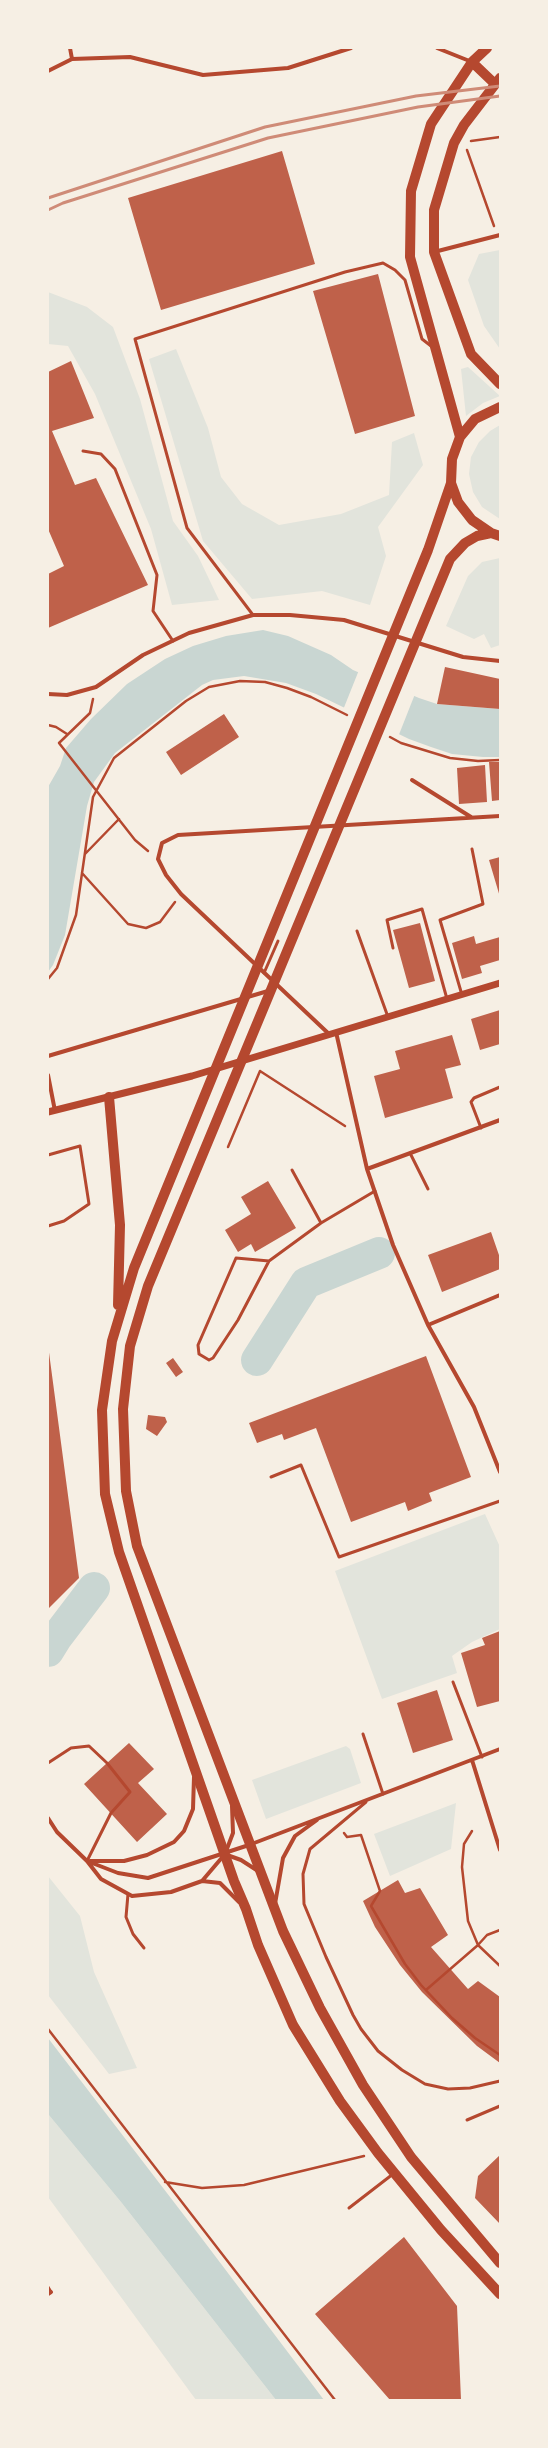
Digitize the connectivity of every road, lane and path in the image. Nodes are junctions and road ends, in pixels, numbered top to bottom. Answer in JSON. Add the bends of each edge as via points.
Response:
{"nodes":[{"id":1,"x":70,"y":48,"type":"edge"},
{"id":2,"x":352,"y":48,"type":"edge"},
{"id":3,"x":437,"y":48,"type":"edge"},
{"id":4,"x":487,"y":48,"type":"edge"},
{"id":5,"x":72,"y":59,"type":"junction"},
{"id":6,"x":472,"y":62,"type":"junction"},
{"id":7,"x":48,"y":70,"type":"edge"},
{"id":8,"x":498,"y":81,"type":"edge"},
{"id":9,"x":500,"y":137,"type":"edge"},
{"id":10,"x":459,"y":142,"type":"junction"},
{"id":11,"x":499,"y":235,"type":"edge"},
{"id":12,"x":434,"y":252,"type":"junction"},
{"id":13,"x":437,"y":351,"type":"junction"},
{"id":14,"x":500,"y":384,"type":"edge"},
{"id":15,"x":500,"y":407,"type":"edge"},
{"id":16,"x":460,"y":437,"type":"junction"},
{"id":17,"x":83,"y":451,"type":"dead end"},
{"id":18,"x":451,"y":482,"type":"junction"},
{"id":19,"x":495,"y":534,"type":"edge"},
{"id":20,"x":253,"y":615,"type":"junction"},
{"id":21,"x":173,"y":641,"type":"junction"},
{"id":22,"x":500,"y":660,"type":"edge"},
{"id":23,"x":96,"y":687,"type":"junction"},
{"id":24,"x":48,"y":694,"type":"edge"},
{"id":25,"x":353,"y":719,"type":"dead end"},
{"id":26,"x":48,"y":725,"type":"edge"},
{"id":27,"x":67,"y":734,"type":"junction"},
{"id":28,"x":388,"y":736,"type":"dead end"},
{"id":29,"x":500,"y":760,"type":"edge"},
{"id":30,"x":412,"y":780,"type":"dead end"},
{"id":31,"x":500,"y":816,"type":"edge"},
{"id":32,"x":471,"y":818,"type":"junction"},
{"id":33,"x":119,"y":819,"type":"junction"},
{"id":34,"x":472,"y":849,"type":"dead end"},
{"id":35,"x":84,"y":854,"type":"junction"},
{"id":36,"x":158,"y":859,"type":"junction"},
{"id":37,"x":82,"y":873,"type":"junction"},
{"id":38,"x":181,"y":894,"type":"junction"},
{"id":39,"x":357,"y":931,"type":"dead end"},
{"id":40,"x":278,"y":941,"type":"dead end"},
{"id":41,"x":394,"y":948,"type":"dead end"},
{"id":42,"x":264,"y":973,"type":"junction"},
{"id":43,"x":48,"y":979,"type":"edge"},
{"id":44,"x":500,"y":983,"type":"edge"},
{"id":45,"x":280,"y":988,"type":"junction"},
{"id":46,"x":462,"y":994,"type":"junction"},
{"id":47,"x":447,"y":999,"type":"junction"},
{"id":48,"x":388,"y":1017,"type":"junction"},
{"id":49,"x":332,"y":1033,"type":"junction"},
{"id":50,"x":48,"y":1056,"type":"edge"},
{"id":51,"x":48,"y":1075,"type":"edge"},
{"id":52,"x":500,"y":1087,"type":"edge"},
{"id":53,"x":109,"y":1097,"type":"junction"},
{"id":54,"x":52,"y":1111,"type":"edge"},
{"id":55,"x":500,"y":1120,"type":"edge"},
{"id":56,"x":481,"y":1128,"type":"junction"},
{"id":57,"x":359,"y":1135,"type":"junction"},
{"id":58,"x":228,"y":1147,"type":"dead end"},
{"id":59,"x":410,"y":1153,"type":"junction"},
{"id":60,"x":48,"y":1155,"type":"edge"},
{"id":61,"x":367,"y":1169,"type":"junction"},
{"id":62,"x":292,"y":1170,"type":"dead end"},
{"id":63,"x":428,"y":1189,"type":"dead end"},
{"id":64,"x":376,"y":1191,"type":"junction"},
{"id":65,"x":321,"y":1223,"type":"junction"},
{"id":66,"x":48,"y":1226,"type":"edge"},
{"id":67,"x":269,"y":1261,"type":"junction"},
{"id":68,"x":500,"y":1296,"type":"edge"},
{"id":69,"x":117,"y":1317,"type":"junction"},
{"id":70,"x":428,"y":1325,"type":"junction"},
{"id":71,"x":500,"y":1472,"type":"edge"},
{"id":72,"x":270,"y":1477,"type":"dead end"},
{"id":73,"x":500,"y":1501,"type":"edge"},
{"id":74,"x":453,"y":1682,"type":"dead end"},
{"id":75,"x":362,"y":1734,"type":"dead end"},
{"id":76,"x":500,"y":1749,"type":"edge"},
{"id":77,"x":482,"y":1757,"type":"junction"},
{"id":78,"x":472,"y":1760,"type":"junction"},
{"id":79,"x":48,"y":1763,"type":"edge"},
{"id":80,"x":194,"y":1770,"type":"junction"},
{"id":81,"x":383,"y":1794,"type":"junction"},
{"id":82,"x":231,"y":1797,"type":"junction"},
{"id":83,"x":368,"y":1800,"type":"junction"},
{"id":84,"x":322,"y":1816,"type":"junction"},
{"id":85,"x":48,"y":1818,"type":"edge"},
{"id":86,"x":335,"y":1826,"type":"junction"},
{"id":87,"x":472,"y":1831,"type":"dead end"},
{"id":88,"x":249,"y":1845,"type":"junction"},
{"id":89,"x":500,"y":1850,"type":"edge"},
{"id":90,"x":224,"y":1854,"type":"junction"},
{"id":91,"x":87,"y":1861,"type":"junction"},
{"id":92,"x":259,"y":1871,"type":"junction"},
{"id":93,"x":202,"y":1881,"type":"junction"},
{"id":94,"x":128,"y":1894,"type":"junction"},
{"id":95,"x":275,"y":1906,"type":"junction"},
{"id":96,"x":246,"y":1909,"type":"junction"},
{"id":97,"x":500,"y":1930,"type":"edge"},
{"id":98,"x":478,"y":1945,"type":"junction"},
{"id":99,"x":144,"y":1948,"type":"dead end"},
{"id":100,"x":500,"y":1966,"type":"edge"},
{"id":101,"x":426,"y":1990,"type":"junction"},
{"id":102,"x":48,"y":2029,"type":"edge"},
{"id":103,"x":500,"y":2055,"type":"edge"},
{"id":104,"x":500,"y":2081,"type":"edge"},
{"id":105,"x":500,"y":2106,"type":"edge"},
{"id":106,"x":467,"y":2120,"type":"dead end"},
{"id":107,"x":378,"y":2153,"type":"junction"},
{"id":108,"x":394,"y":2173,"type":"junction"},
{"id":109,"x":165,"y":2182,"type":"junction"},
{"id":110,"x":350,"y":2208,"type":"dead end"},
{"id":111,"x":500,"y":2263,"type":"edge"},
{"id":112,"x":48,"y":2287,"type":"edge"},
{"id":113,"x":50,"y":2293,"type":"edge"},
{"id":114,"x":500,"y":2294,"type":"edge"},
{"id":115,"x":335,"y":2400,"type":"edge"}],
"edges":[{"from":1,"to":5,"type":"street"},
{"from":2,"to":5,"type":"street","via":[[288,68],[203,75],[130,58]]},
{"from":3,"to":6,"type":"street"},
{"from":4,"to":6,"type":"main road"},
{"from":5,"to":7,"type":"street"},
{"from":6,"to":8,"type":"main road"},
{"from":6,"to":13,"type":"main road","via":[[431,124],[411,191],[410,256]]},
{"from":8,"to":10,"type":"main road","via":[[464,125]]},
{"from":9,"to":10,"type":"path"},
{"from":10,"to":11,"type":"path"},
{"from":10,"to":12,"type":"main road","via":[[434,210]]},
{"from":11,"to":12,"type":"street"},
{"from":12,"to":14,"type":"main road","via":[[470,354]]},
{"from":13,"to":16,"type":"main road"},
{"from":13,"to":20,"type":"lane","via":[[422,339],[405,280],[383,263],[345,272],[135,339],[187,528]]},
{"from":15,"to":16,"type":"main road","via":[[475,419]]},
{"from":16,"to":18,"type":"main road","via":[[452,459]]},
{"from":17,"to":21,"type":"lane","via":[[101,454],[115,469],[157,575],[152,611]]},
{"from":18,"to":19,"type":"main road","via":[[458,502],[472,520]]},
{"from":18,"to":69,"type":"main road","via":[[428,550],[134,1268]]},
{"from":19,"to":82,"type":"main road","via":[[477,536],[465,543],[450,559],[148,1286],[130,1346],[124,1382],[126,1491],[137,1546]]},
{"from":20,"to":21,"type":"street","via":[[189,633]]},
{"from":20,"to":22,"type":"street","via":[[290,615],[344,620],[463,657]]},
{"from":21,"to":23,"type":"street","via":[[143,655]]},
{"from":23,"to":24,"type":"street","via":[[67,695]]},
{"from":23,"to":27,"type":"path","via":[[90,713]]},
{"from":25,"to":35,"type":"path","via":[[312,697],[266,682],[240,681],[209,687],[186,701],[114,758],[93,798]]},
{"from":26,"to":27,"type":"path"},
{"from":27,"to":33,"type":"path","via":[[59,743]]},
{"from":28,"to":29,"type":"path","via":[[401,743],[450,758]]},
{"from":30,"to":32,"type":"street"},
{"from":31,"to":32,"type":"street"},
{"from":32,"to":36,"type":"street","via":[[178,835],[162,844]]},
{"from":33,"to":35,"type":"path"},
{"from":33,"to":36,"type":"path","via":[[135,840]]},
{"from":34,"to":46,"type":"lane","via":[[484,904],[440,920]]},
{"from":35,"to":37,"type":"path"},
{"from":36,"to":38,"type":"street","via":[[166,875]]},
{"from":37,"to":38,"type":"path","via":[[128,924],[146,928],[160,922]]},
{"from":37,"to":43,"type":"path","via":[[76,916],[57,968]]},
{"from":38,"to":42,"type":"street"},
{"from":39,"to":48,"type":"lane"},
{"from":40,"to":42,"type":"lane"},
{"from":41,"to":47,"type":"lane","via":[[387,920],[422,909]]},
{"from":42,"to":45,"type":"street"},
{"from":44,"to":46,"type":"street"},
{"from":45,"to":49,"type":"street"},
{"from":45,"to":50,"type":"street"},
{"from":46,"to":47,"type":"street"},
{"from":47,"to":48,"type":"street"},
{"from":48,"to":49,"type":"street"},
{"from":49,"to":53,"type":"street","via":[[192,1076]]},
{"from":49,"to":57,"type":"street"},
{"from":51,"to":54,"type":"street"},
{"from":52,"to":56,"type":"lane","via":[[474,1098],[471,1102]]},
{"from":53,"to":54,"type":"street"},
{"from":53,"to":69,"type":"main road","via":[[120,1225]]},
{"from":55,"to":56,"type":"street"},
{"from":56,"to":59,"type":"street"},
{"from":57,"to":58,"type":"path","via":[[260,1071]]},
{"from":57,"to":61,"type":"street"},
{"from":59,"to":61,"type":"street"},
{"from":59,"to":63,"type":"lane"},
{"from":60,"to":66,"type":"lane","via":[[80,1146],[89,1204],[64,1221]]},
{"from":61,"to":64,"type":"street"},
{"from":62,"to":65,"type":"lane"},
{"from":64,"to":65,"type":"lane"},
{"from":64,"to":70,"type":"street","via":[[393,1245]]},
{"from":65,"to":67,"type":"lane"},
{"from":67,"to":67,"type":"lane","via":[[236,1258],[198,1345],[199,1354],[209,1360],[214,1358],[238,1320]]},
{"from":68,"to":70,"type":"street"},
{"from":69,"to":80,"type":"main road","via":[[104,1385],[102,1410],[107,1501],[119,1552]]},
{"from":70,"to":71,"type":"street","via":[[474,1407]]},
{"from":72,"to":73,"type":"lane","via":[[301,1466],[339,1557]]},
{"from":74,"to":77,"type":"lane"},
{"from":75,"to":81,"type":"lane"},
{"from":76,"to":77,"type":"street"},
{"from":77,"to":78,"type":"street"},
{"from":78,"to":81,"type":"street"},
{"from":78,"to":89,"type":"street"},
{"from":79,"to":91,"type":"lane","via":[[71,1748],[89,1746],[107,1763],[130,1792],[111,1813]]},
{"from":80,"to":90,"type":"main road"},
{"from":80,"to":91,"type":"street","via":[[193,1809],[184,1831],[174,1842],[147,1855],[124,1861]]},
{"from":81,"to":83,"type":"street"},
{"from":82,"to":88,"type":"main road"},
{"from":82,"to":90,"type":"street","via":[[233,1833]]},
{"from":83,"to":84,"type":"street"},
{"from":83,"to":86,"type":"lane"},
{"from":84,"to":88,"type":"street"},
{"from":84,"to":95,"type":"street","via":[[295,1836],[283,1858]]},
{"from":85,"to":91,"type":"street","via":[[57,1832]]},
{"from":86,"to":101,"type":"path","via":[[347,1837],[361,1835],[380,1890],[371,1906],[405,1964]]},
{"from":86,"to":104,"type":"lane","via":[[310,1849],[303,1874],[304,1904],[361,2030],[378,2050],[402,2070],[425,2084],[448,2089],[470,2088]]},
{"from":87,"to":98,"type":"path","via":[[464,1844],[462,1867],[468,1921]]},
{"from":88,"to":90,"type":"street"},
{"from":88,"to":92,"type":"main road"},
{"from":90,"to":91,"type":"street","via":[[148,1878],[118,1873]]},
{"from":90,"to":92,"type":"street","via":[[241,1860]]},
{"from":90,"to":93,"type":"street"},
{"from":90,"to":96,"type":"main road"},
{"from":91,"to":94,"type":"street","via":[[101,1880]]},
{"from":92,"to":95,"type":"main road"},
{"from":93,"to":94,"type":"street","via":[[171,1892],[132,1896]]},
{"from":93,"to":96,"type":"street","via":[[220,1884]]},
{"from":94,"to":99,"type":"lane","via":[[126,1917]]},
{"from":95,"to":111,"type":"main road","via":[[283,1931],[320,2008],[363,2085],[412,2157]]},
{"from":96,"to":107,"type":"main road","via":[[258,1945],[293,2025],[340,2101]]},
{"from":97,"to":98,"type":"path","via":[[487,1935]]},
{"from":98,"to":100,"type":"path"},
{"from":98,"to":101,"type":"path"},
{"from":101,"to":103,"type":"path","via":[[475,2038]]},
{"from":102,"to":109,"type":"path"},
{"from":105,"to":106,"type":"lane"},
{"from":107,"to":108,"type":"main road"},
{"from":107,"to":109,"type":"path","via":[[244,2185],[202,2188]]},
{"from":108,"to":110,"type":"lane"},
{"from":108,"to":114,"type":"main road","via":[[441,2230]]},
{"from":109,"to":115,"type":"path"},
{"from":112,"to":113,"type":"lane"}]}
